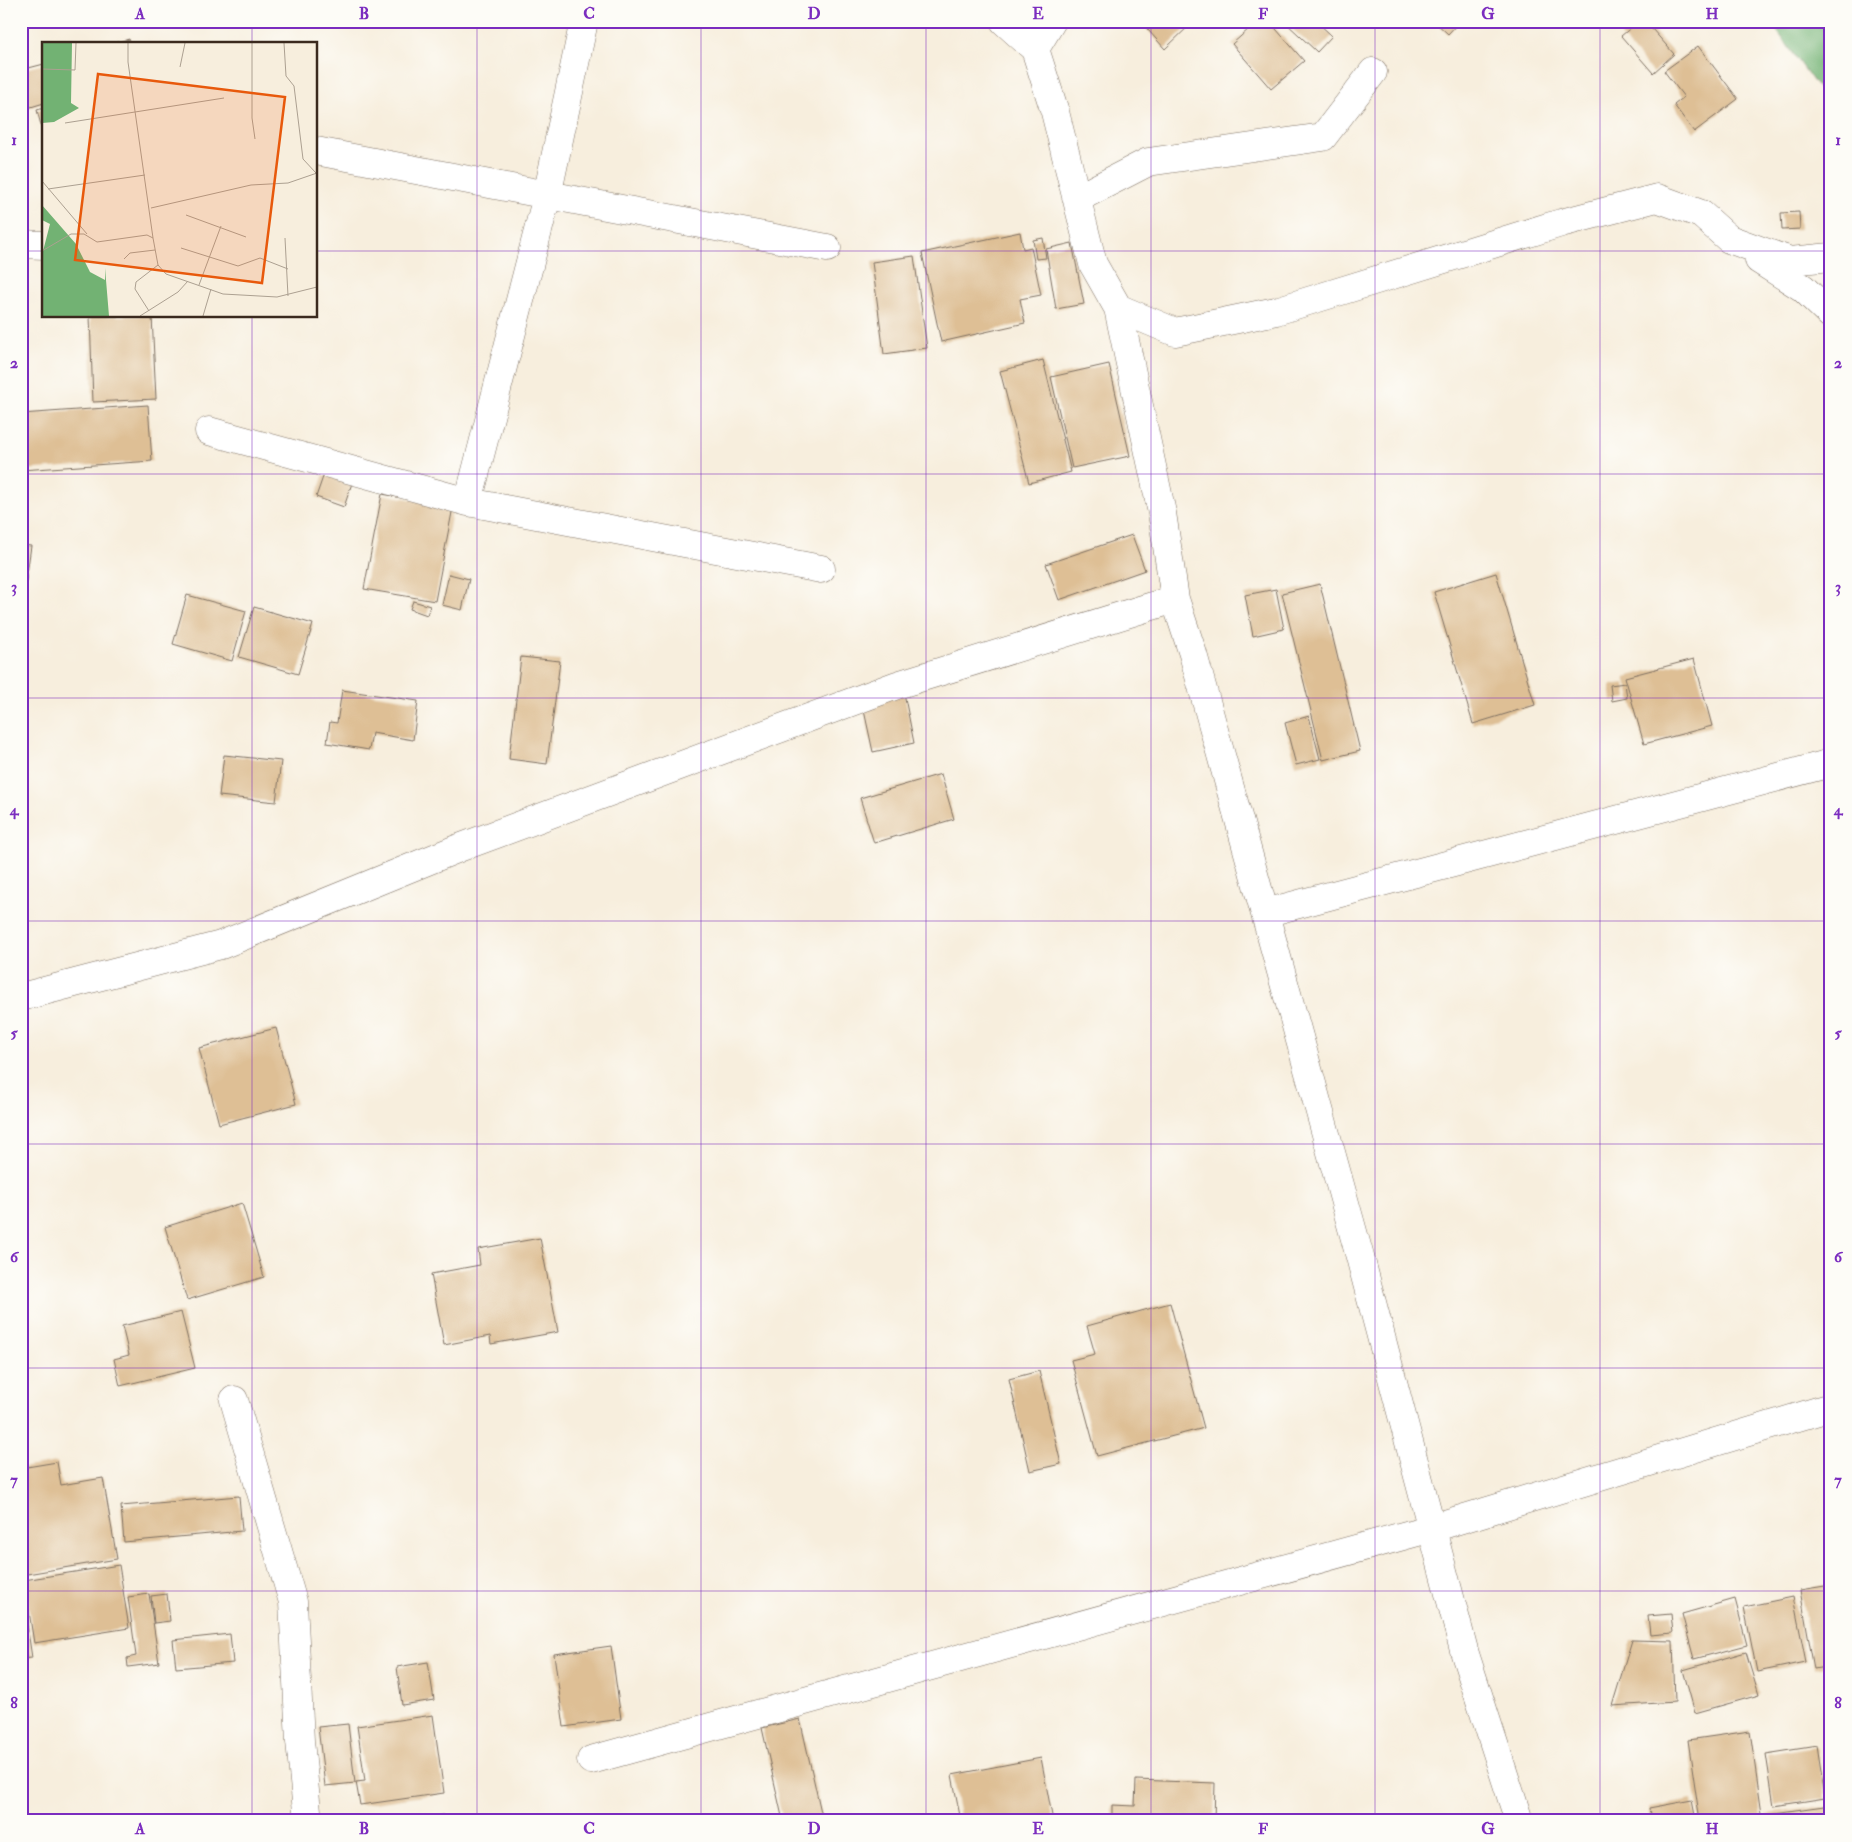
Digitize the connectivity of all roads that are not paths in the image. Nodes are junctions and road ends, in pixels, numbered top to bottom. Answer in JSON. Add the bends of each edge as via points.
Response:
{"nodes":[{"id":1,"x":584,"y":21,"type":"edge"},
{"id":2,"x":1004,"y":21,"type":"edge"},
{"id":3,"x":1052,"y":21,"type":"edge"},
{"id":4,"x":1035,"y":49,"type":"junction"},
{"id":5,"x":1373,"y":72,"type":"dead end"},
{"id":6,"x":318,"y":150,"type":"edge"},
{"id":7,"x":547,"y":196,"type":"junction"},
{"id":8,"x":1078,"y":198,"type":"junction"},
{"id":9,"x":1729,"y":240,"type":"junction"},
{"id":10,"x":21,"y":244,"type":"edge"},
{"id":11,"x":42,"y":245,"type":"edge"},
{"id":12,"x":827,"y":248,"type":"dead end"},
{"id":13,"x":1831,"y":257,"type":"edge"},
{"id":14,"x":1118,"y":308,"type":"junction"},
{"id":15,"x":1831,"y":315,"type":"edge"},
{"id":16,"x":209,"y":431,"type":"dead end"},
{"id":17,"x":468,"y":502,"type":"junction"},
{"id":18,"x":820,"y":569,"type":"dead end"},
{"id":19,"x":1175,"y":599,"type":"junction"},
{"id":20,"x":1831,"y":763,"type":"edge"},
{"id":21,"x":1265,"y":913,"type":"junction"},
{"id":22,"x":21,"y":997,"type":"edge"},
{"id":23,"x":234,"y":1400,"type":"dead end"},
{"id":24,"x":1831,"y":1407,"type":"edge"},
{"id":25,"x":1432,"y":1528,"type":"junction"},
{"id":26,"x":591,"y":1760,"type":"dead end"},
{"id":27,"x":308,"y":1821,"type":"edge"},
{"id":28,"x":1520,"y":1821,"type":"edge"}],
"edges":[{"from":1,"to":7,"type":"street"},
{"from":2,"to":4,"type":"street"},
{"from":3,"to":4,"type":"street"},
{"from":4,"to":8,"type":"street"},
{"from":5,"to":8,"type":"street","via":[[1323,137],[1148,162]]},
{"from":6,"to":7,"type":"street"},
{"from":7,"to":12,"type":"street"},
{"from":7,"to":17,"type":"street"},
{"from":8,"to":14,"type":"street","via":[[1093,264]]},
{"from":9,"to":13,"type":"street","via":[[1790,261]]},
{"from":9,"to":14,"type":"street","via":[[1701,214],[1657,198],[1561,223],[1276,311],[1175,332]]},
{"from":9,"to":15,"type":"street","via":[[1803,288]]},
{"from":10,"to":11,"type":"street"},
{"from":14,"to":19,"type":"street","via":[[1162,513]]},
{"from":16,"to":17,"type":"street"},
{"from":17,"to":18,"type":"street"},
{"from":19,"to":21,"type":"street","via":[[1196,663]]},
{"from":19,"to":22,"type":"street","via":[[897,685],[459,848],[221,945]]},
{"from":20,"to":21,"type":"street"},
{"from":21,"to":25,"type":"street"},
{"from":23,"to":27,"type":"street","via":[[293,1602],[300,1741]]},
{"from":24,"to":25,"type":"street"},
{"from":25,"to":26,"type":"street"},
{"from":25,"to":28,"type":"street","via":[[1465,1654]]}]}
